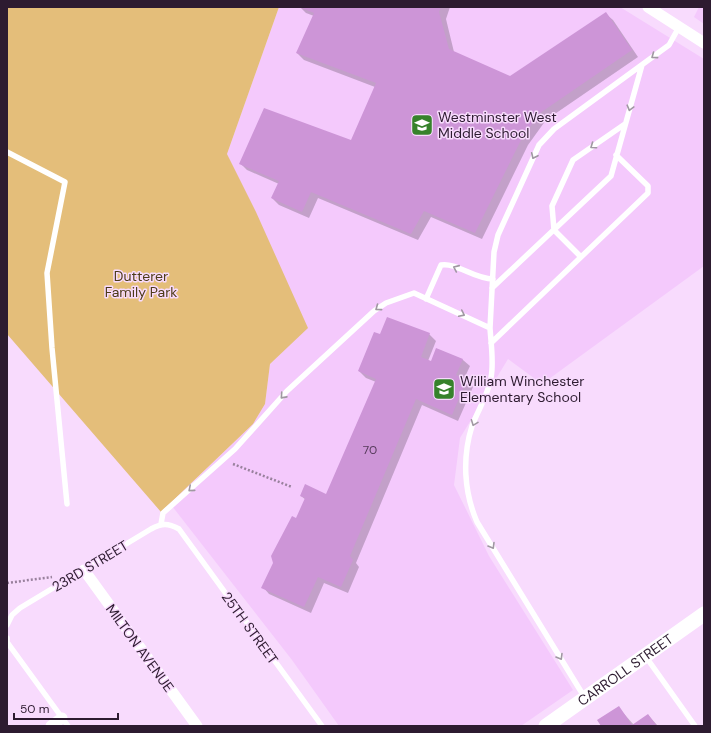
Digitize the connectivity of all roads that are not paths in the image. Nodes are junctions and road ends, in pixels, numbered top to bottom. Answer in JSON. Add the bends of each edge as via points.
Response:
{"nodes":[{"id":1,"x":648,"y":7,"type":"edge"},
{"id":2,"x":679,"y":27,"type":"junction"},
{"id":3,"x":704,"y":43,"type":"edge"},
{"id":4,"x":642,"y":65,"type":"junction"},
{"id":5,"x":625,"y":124,"type":"junction"},
{"id":6,"x":7,"y":152,"type":"edge"},
{"id":7,"x":616,"y":155,"type":"junction"},
{"id":8,"x":554,"y":230,"type":"junction"},
{"id":9,"x":581,"y":257,"type":"junction"},
{"id":10,"x":493,"y":279,"type":"junction"},
{"id":11,"x":492,"y":288,"type":"junction"},
{"id":12,"x":426,"y":299,"type":"junction"},
{"id":13,"x":490,"y":328,"type":"junction"},
{"id":14,"x":491,"y":343,"type":"junction"},
{"id":15,"x":67,"y":504,"type":"dead end"},
{"id":16,"x":160,"y":524,"type":"junction"},
{"id":17,"x":84,"y":570,"type":"junction"},
{"id":18,"x":704,"y":614,"type":"edge"},
{"id":19,"x":7,"y":624,"type":"edge"},
{"id":20,"x":7,"y":638,"type":"edge"},
{"id":21,"x":644,"y":656,"type":"junction"},
{"id":22,"x":585,"y":698,"type":"junction"},
{"id":23,"x":65,"y":722,"type":"edge"},
{"id":24,"x":51,"y":726,"type":"edge"},
{"id":25,"x":197,"y":726,"type":"edge"},
{"id":26,"x":322,"y":726,"type":"edge"},
{"id":27,"x":546,"y":726,"type":"edge"},
{"id":28,"x":695,"y":726,"type":"edge"}],
"edges":[{"from":1,"to":2,"type":"street"},
{"from":2,"to":3,"type":"street"},
{"from":2,"to":4,"type":"lane","one_way":true,"via":[[669,45]]},
{"from":4,"to":5,"type":"lane","one_way":true},
{"from":4,"to":10,"type":"lane","one_way":true,"via":[[554,129],[539,145],[498,235],[494,252]]},
{"from":5,"to":7,"type":"lane"},
{"from":5,"to":8,"type":"lane","one_way":true,"via":[[573,160],[552,206]]},
{"from":6,"to":15,"type":"lane","via":[[66,182],[47,273]]},
{"from":7,"to":8,"type":"lane","via":[[611,176]]},
{"from":7,"to":9,"type":"lane","via":[[648,186],[648,193]]},
{"from":8,"to":9,"type":"lane"},
{"from":8,"to":11,"type":"lane"},
{"from":9,"to":14,"type":"lane"},
{"from":10,"to":11,"type":"lane"},
{"from":10,"to":12,"type":"lane","one_way":true,"via":[[482,279],[448,264],[441,265]]},
{"from":11,"to":13,"type":"lane"},
{"from":12,"to":13,"type":"lane","one_way":true},
{"from":12,"to":16,"type":"lane","one_way":true,"via":[[414,293],[386,303],[374,311],[288,391],[224,460],[163,513]]},
{"from":13,"to":14,"type":"lane"},
{"from":14,"to":22,"type":"lane","one_way":true,"via":[[492,375],[472,426],[466,461],[466,481],[471,508]]},
{"from":16,"to":17,"type":"lane","name":"23RD STREET"},
{"from":16,"to":26,"type":"lane","name":"25TH STREET","via":[[169,524],[179,529]]},
{"from":17,"to":19,"type":"lane","name":"23RD STREET","via":[[20,608]]},
{"from":17,"to":25,"type":"street","name":"MILTON AVENUE"},
{"from":18,"to":21,"type":"street","name":"CARROLL STREET"},
{"from":20,"to":23,"type":"lane"},
{"from":21,"to":22,"type":"street","name":"CARROLL STREET"},
{"from":21,"to":28,"type":"lane"},
{"from":22,"to":27,"type":"street","name":"CARROLL STREET"},
{"from":23,"to":24,"type":"street"}]}
